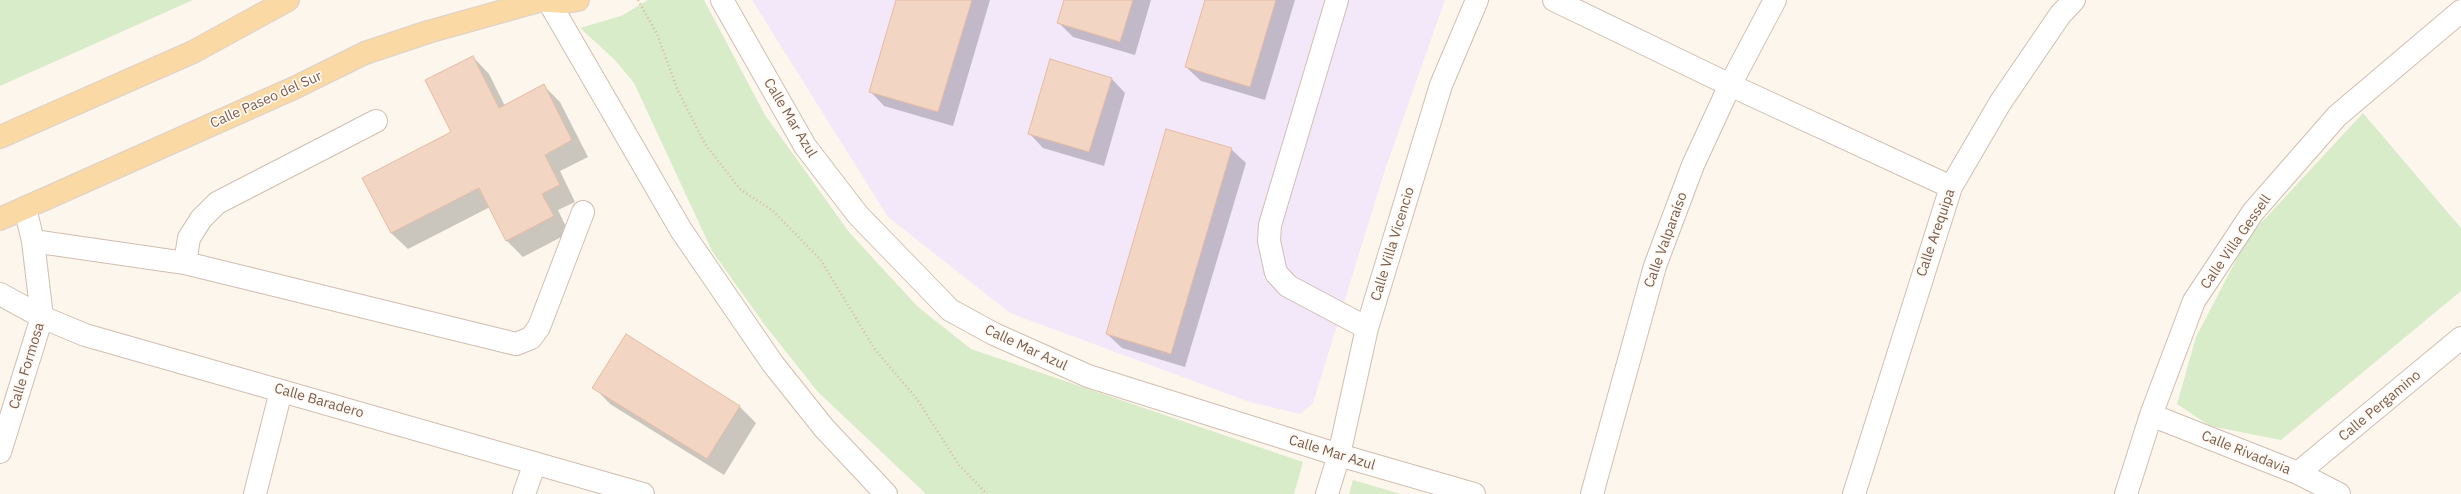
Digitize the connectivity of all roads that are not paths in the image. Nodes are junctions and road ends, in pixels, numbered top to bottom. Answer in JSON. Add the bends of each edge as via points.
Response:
{"nodes":[{"id":1,"x":288,"y":0,"type":"edge"},
{"id":2,"x":578,"y":0,"type":"edge"},
{"id":3,"x":722,"y":0,"type":"edge"},
{"id":4,"x":1337,"y":0,"type":"edge"},
{"id":5,"x":1477,"y":0,"type":"edge"},
{"id":6,"x":1554,"y":0,"type":"edge"},
{"id":7,"x":1775,"y":0,"type":"edge"},
{"id":8,"x":2074,"y":0,"type":"edge"},
{"id":9,"x":540,"y":1,"type":"edge"},
{"id":10,"x":2461,"y":11,"type":"edge"},
{"id":11,"x":1730,"y":85,"type":"junction"},
{"id":12,"x":376,"y":121,"type":"dead end"},
{"id":13,"x":0,"y":137,"type":"edge"},
{"id":14,"x":1950,"y":187,"type":"junction"},
{"id":15,"x":25,"y":208,"type":"junction"},
{"id":16,"x":583,"y":212,"type":"dead end"},
{"id":17,"x":0,"y":219,"type":"edge"},
{"id":18,"x":33,"y":241,"type":"junction"},
{"id":19,"x":185,"y":262,"type":"junction"},
{"id":20,"x":0,"y":294,"type":"edge"},
{"id":21,"x":42,"y":317,"type":"junction"},
{"id":22,"x":1367,"y":328,"type":"junction"},
{"id":23,"x":2461,"y":338,"type":"edge"},
{"id":24,"x":281,"y":390,"type":"junction"},
{"id":25,"x":2151,"y":415,"type":"junction"},
{"id":26,"x":0,"y":452,"type":"edge"},
{"id":27,"x":1339,"y":456,"type":"junction"},
{"id":28,"x":535,"y":463,"type":"junction"},
{"id":29,"x":2298,"y":474,"type":"junction"},
{"id":30,"x":255,"y":494,"type":"edge"},
{"id":31,"x":524,"y":494,"type":"edge"},
{"id":32,"x":642,"y":494,"type":"edge"},
{"id":33,"x":886,"y":494,"type":"edge"},
{"id":34,"x":1328,"y":494,"type":"edge"},
{"id":35,"x":1474,"y":494,"type":"edge"},
{"id":36,"x":1592,"y":494,"type":"edge"},
{"id":37,"x":1854,"y":494,"type":"edge"},
{"id":38,"x":2126,"y":494,"type":"edge"},
{"id":39,"x":2340,"y":494,"type":"edge"}],
"edges":[{"from":1,"to":13,"type":"main road","via":[[193,52]]},
{"from":2,"to":9,"type":"main road","name":"Calle Paseo del Sur"},
{"from":3,"to":27,"type":"street","name":"Calle Mar Azul","via":[[805,146],[858,215],[950,310],[994,334],[1088,376]]},
{"from":4,"to":22,"type":"street","via":[[1270,225],[1268,241],[1276,273],[1288,286]]},
{"from":5,"to":22,"type":"street","name":"Calle Villa Vicencio","via":[[1441,85]]},
{"from":6,"to":11,"type":"street"},
{"from":7,"to":11,"type":"street","name":"Calle Valparaíso"},
{"from":8,"to":14,"type":"street","name":"Calle Arequipa","via":[[2060,15],[2000,103]]},
{"from":9,"to":15,"type":"main road","name":"Calle Paseo del Sur","via":[[428,32],[365,53],[294,88]]},
{"from":9,"to":33,"type":"street","via":[[681,230],[773,364],[824,428]]},
{"from":10,"to":25,"type":"street","name":"Calle Villa Gessell","via":[[2337,116],[2253,212],[2194,301]]},
{"from":11,"to":14,"type":"street"},
{"from":11,"to":36,"type":"street","name":"Calle Valparaíso","via":[[1693,165],[1655,266]]},
{"from":12,"to":19,"type":"street","via":[[217,203],[201,219],[189,238]]},
{"from":14,"to":37,"type":"street","name":"Calle Arequipa"},
{"from":15,"to":17,"type":"main road","name":"Calle Paseo del Sur"},
{"from":15,"to":18,"type":"street","name":"Calle Formosa"},
{"from":16,"to":19,"type":"street","via":[[539,327],[531,338],[516,344]]},
{"from":18,"to":19,"type":"street"},
{"from":18,"to":21,"type":"street","name":"Calle Formosa"},
{"from":20,"to":21,"type":"street","name":"Calle Baradero"},
{"from":21,"to":24,"type":"street","name":"Calle Baradero","via":[[85,335]]},
{"from":21,"to":26,"type":"street","name":"Calle Formosa"},
{"from":22,"to":27,"type":"street","name":"Calle Villa Vicencio"},
{"from":23,"to":29,"type":"street","name":"Calle Pergamino"},
{"from":24,"to":28,"type":"street","name":"Calle Baradero"},
{"from":24,"to":30,"type":"street"},
{"from":25,"to":29,"type":"street","name":"Calle Rivadavia"},
{"from":25,"to":38,"type":"street","name":"Calle Villa Gessell"},
{"from":27,"to":34,"type":"street","name":"Calle Villa Vicencio"},
{"from":27,"to":35,"type":"street","name":"Calle Mar Azul"},
{"from":28,"to":31,"type":"street"},
{"from":28,"to":32,"type":"street","name":"Calle Baradero"},
{"from":29,"to":39,"type":"street","name":"Calle Rivadavia"}]}
